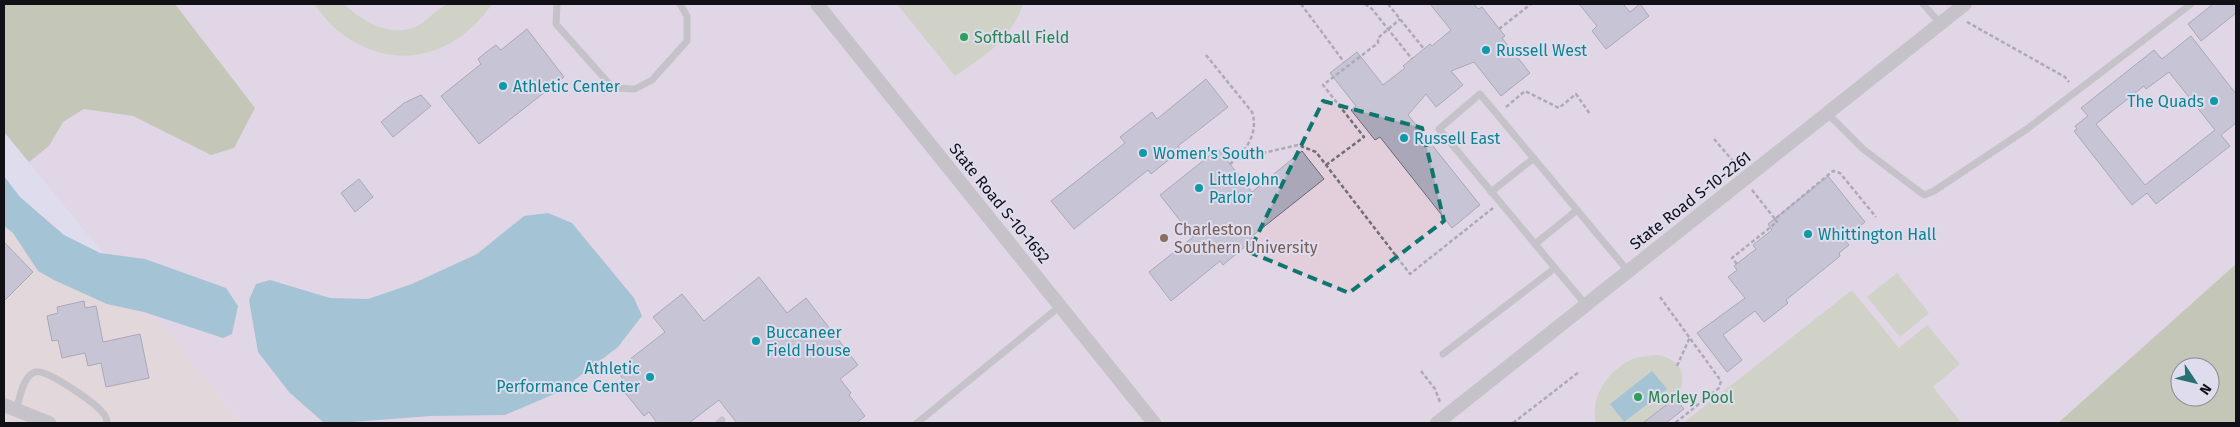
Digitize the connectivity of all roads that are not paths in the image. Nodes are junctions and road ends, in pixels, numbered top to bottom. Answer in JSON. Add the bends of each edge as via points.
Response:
{"nodes":[{"id":1,"x":557,"y":4,"type":"edge"},
{"id":2,"x":680,"y":4,"type":"edge"},
{"id":3,"x":817,"y":4,"type":"edge"},
{"id":4,"x":1923,"y":4,"type":"edge"},
{"id":5,"x":2191,"y":4,"type":"edge"},
{"id":6,"x":1960,"y":7,"type":"edge"},
{"id":7,"x":1940,"y":23,"type":"junction"},
{"id":8,"x":1827,"y":113,"type":"junction"},
{"id":9,"x":1534,"y":158,"type":"junction"},
{"id":10,"x":1491,"y":192,"type":"junction"},
{"id":11,"x":1577,"y":210,"type":"junction"},
{"id":12,"x":1535,"y":244,"type":"junction"},
{"id":13,"x":1555,"y":268,"type":"junction"},
{"id":14,"x":1628,"y":271,"type":"junction"},
{"id":15,"x":1586,"y":305,"type":"junction"},
{"id":16,"x":1059,"y":307,"type":"junction"},
{"id":17,"x":1443,"y":354,"type":"dead end"},
{"id":18,"x":7,"y":406,"type":"edge"},
{"id":19,"x":1443,"y":419,"type":"edge"},
{"id":20,"x":50,"y":423,"type":"edge"},
{"id":21,"x":107,"y":423,"type":"edge"},
{"id":22,"x":917,"y":423,"type":"edge"},
{"id":23,"x":1154,"y":423,"type":"edge"}],
"edges":[{"from":1,"to":2,"type":"lane","via":[[556,24],[612,88],[635,89],[652,80],[687,41],[687,16]]},
{"from":3,"to":16,"type":"street","name":"State Road S-10-1652"},
{"from":4,"to":7,"type":"lane"},
{"from":5,"to":8,"type":"lane","via":[[2027,129],[1924,195],[1863,149]]},
{"from":6,"to":7,"type":"street","name":"State Road S-10-2261"},
{"from":7,"to":8,"type":"street","name":"State Road S-10-2261"},
{"from":8,"to":14,"type":"street","name":"State Road S-10-2261"},
{"from":9,"to":10,"type":"lane"},
{"from":9,"to":10,"type":"lane","via":[[1480,94],[1439,129]]},
{"from":9,"to":11,"type":"lane"},
{"from":10,"to":12,"type":"lane"},
{"from":11,"to":12,"type":"lane"},
{"from":11,"to":14,"type":"lane"},
{"from":12,"to":13,"type":"lane"},
{"from":13,"to":15,"type":"lane"},
{"from":13,"to":17,"type":"lane"},
{"from":14,"to":15,"type":"street","name":"State Road S-10-2261"},
{"from":15,"to":19,"type":"street","name":"State Road S-10-2261"},
{"from":16,"to":22,"type":"lane"},
{"from":16,"to":23,"type":"street","name":"State Road S-10-1652"},
{"from":18,"to":20,"type":"street"},
{"from":18,"to":21,"type":"lane","via":[[31,375],[45,372],[104,413]]}]}
